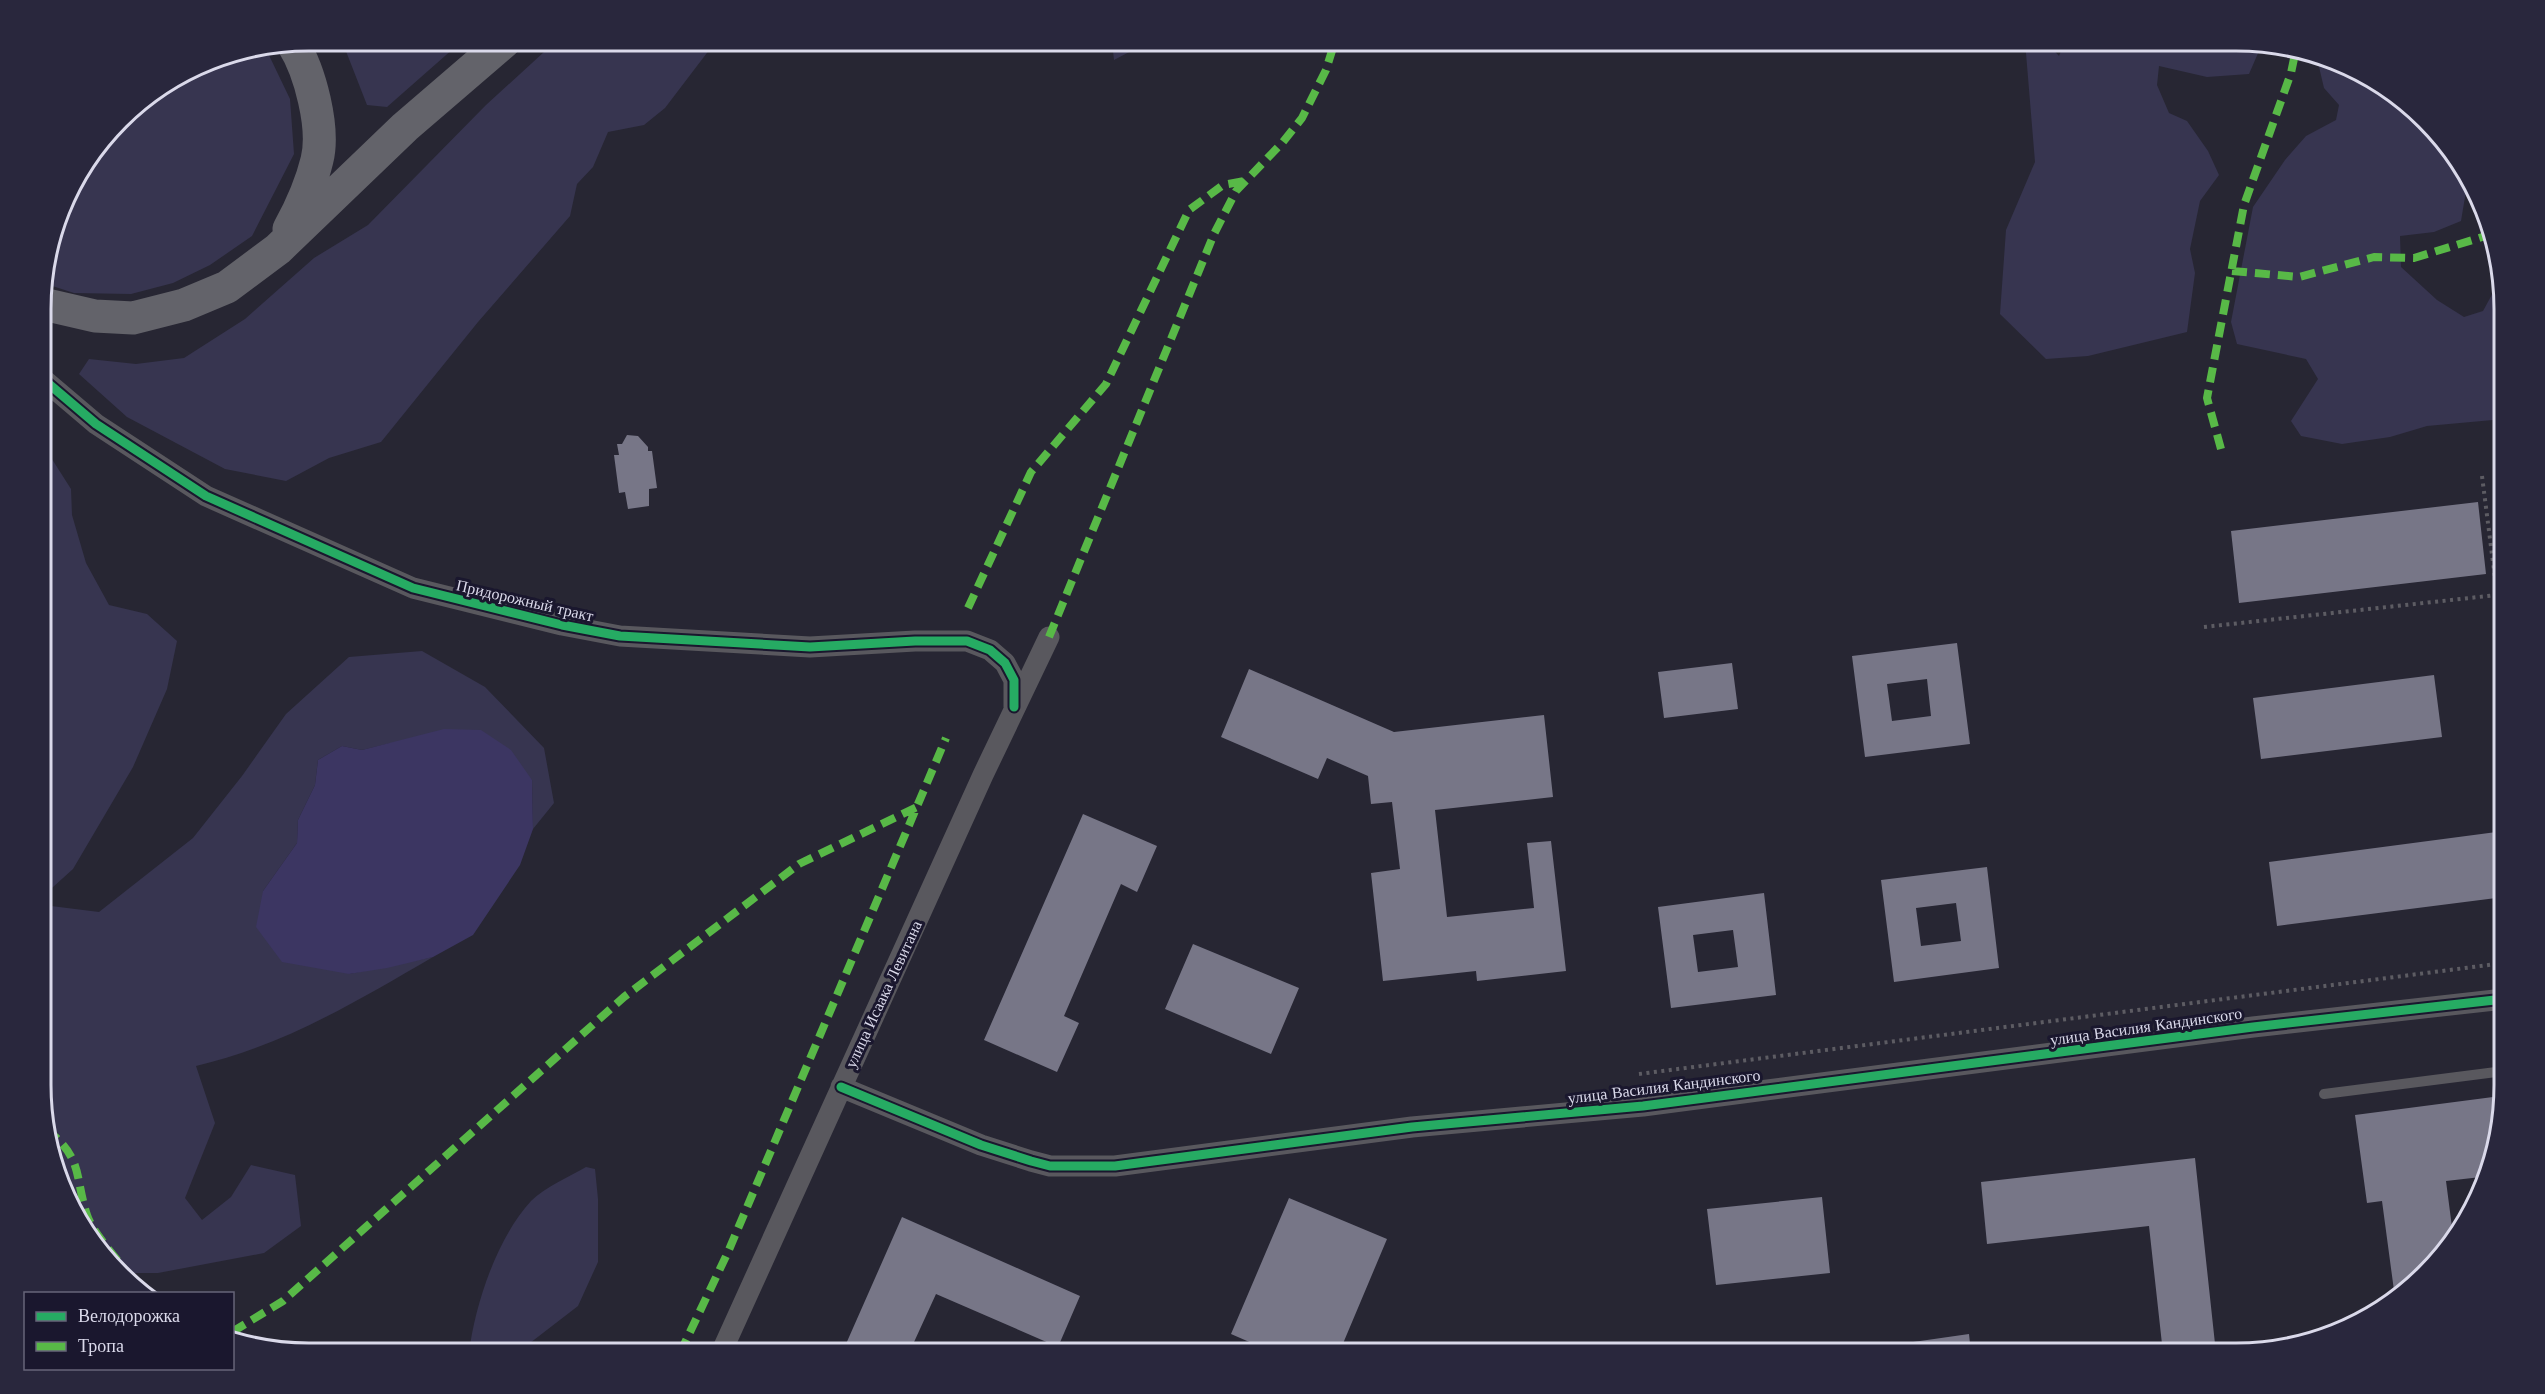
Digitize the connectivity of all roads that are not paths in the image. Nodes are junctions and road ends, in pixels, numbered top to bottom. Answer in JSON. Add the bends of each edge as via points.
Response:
{"nodes":[{"id":1,"x":492,"y":51,"type":"edge"},
{"id":2,"x":296,"y":52,"type":"edge"},
{"id":3,"x":278,"y":249,"type":"junction"},
{"id":4,"x":51,"y":306,"type":"edge"},
{"id":5,"x":51,"y":386,"type":"edge"},
{"id":6,"x":1048,"y":637,"type":"dead end"},
{"id":7,"x":1014,"y":707,"type":"junction"},
{"id":8,"x":2494,"y":1000,"type":"edge"},
{"id":9,"x":2494,"y":1072,"type":"edge"},
{"id":10,"x":840,"y":1087,"type":"junction"},
{"id":11,"x":2324,"y":1094,"type":"dead end"},
{"id":12,"x":725,"y":1343,"type":"edge"}],
"edges":[{"from":1,"to":3,"type":"main road","via":[[405,127]]},
{"from":2,"to":3,"type":"main road","via":[[317,115],[318,158],[304,201]]},
{"from":3,"to":4,"type":"main road","via":[[227,287],[184,305],[134,318],[94,316]]},
{"from":5,"to":7,"type":"street","name":"Придорожный тракт","via":[[96,424],[206,496],[413,588],[562,625],[630,637],[810,647],[967,641],[990,650],[1005,663],[1014,680]]},
{"from":6,"to":7,"type":"street","name":"улица Исаака Левитана"},
{"from":7,"to":10,"type":"street","name":"улица Исаака Левитана"},
{"from":8,"to":10,"type":"street","name":"улица Василия Кандинского","via":[[2253,1027],[1643,1106],[1412,1127],[1115,1166],[1050,1166],[1030,1161]]},
{"from":9,"to":11,"type":"lane"},
{"from":10,"to":12,"type":"street","name":"улица Исаака Левитана"}]}
